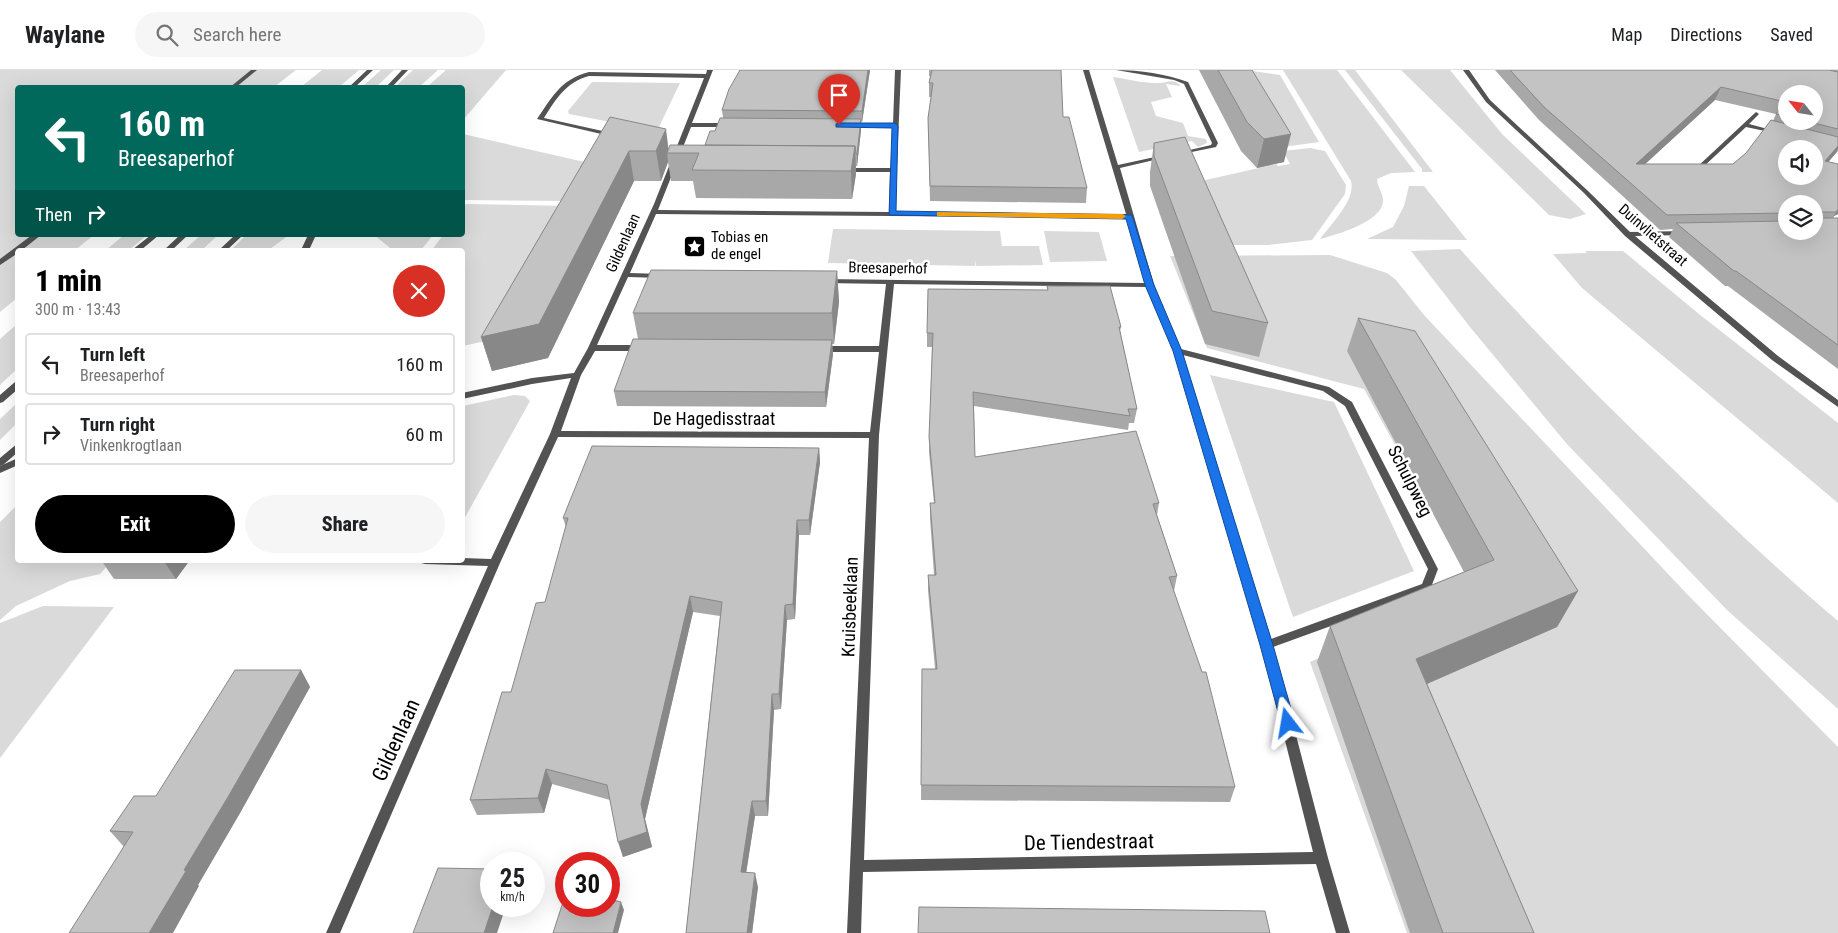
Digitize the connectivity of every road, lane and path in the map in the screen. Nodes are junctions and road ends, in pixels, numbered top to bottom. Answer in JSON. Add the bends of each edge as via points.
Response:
{"nodes":[{"id":1,"x":254,"y":70,"type":"edge"},
{"id":2,"x":370,"y":70,"type":"edge"},
{"id":3,"x":405,"y":70,"type":"edge"},
{"id":4,"x":898,"y":70,"type":"edge"},
{"id":5,"x":1086,"y":70,"type":"edge"},
{"id":6,"x":1119,"y":70,"type":"edge"},
{"id":7,"x":1466,"y":70,"type":"edge"},
{"id":8,"x":709,"y":73,"type":"edge"},
{"id":9,"x":235,"y":85,"type":"edge"},
{"id":10,"x":353,"y":85,"type":"edge"},
{"id":11,"x":390,"y":85,"type":"edge"},
{"id":12,"x":1756,"y":114,"type":"edge"},
{"id":13,"x":688,"y":125,"type":"junction"},
{"id":14,"x":738,"y":125,"type":"edge"},
{"id":15,"x":846,"y":125,"type":"edge"},
{"id":16,"x":1744,"y":125,"type":"junction"},
{"id":17,"x":895,"y":126,"type":"junction"},
{"id":18,"x":1785,"y":135,"type":"edge"},
{"id":19,"x":622,"y":137,"type":"edge"},
{"id":20,"x":670,"y":147,"type":"edge"},
{"id":21,"x":679,"y":149,"type":"junction"},
{"id":22,"x":1116,"y":167,"type":"junction"},
{"id":23,"x":1699,"y":168,"type":"edge"},
{"id":24,"x":672,"y":169,"type":"junction"},
{"id":25,"x":681,"y":169,"type":"edge"},
{"id":26,"x":836,"y":170,"type":"edge"},
{"id":27,"x":895,"y":170,"type":"junction"},
{"id":28,"x":654,"y":212,"type":"junction"},
{"id":29,"x":892,"y":213,"type":"junction"},
{"id":30,"x":1129,"y":216,"type":"junction"},
{"id":31,"x":1687,"y":233,"type":"edge"},
{"id":32,"x":1628,"y":234,"type":"junction"},
{"id":33,"x":34,"y":237,"type":"edge"},
{"id":34,"x":152,"y":237,"type":"edge"},
{"id":35,"x":182,"y":237,"type":"edge"},
{"id":36,"x":237,"y":237,"type":"edge"},
{"id":37,"x":20,"y":248,"type":"edge"},
{"id":38,"x":139,"y":248,"type":"edge"},
{"id":39,"x":170,"y":248,"type":"edge"},
{"id":40,"x":225,"y":248,"type":"edge"},
{"id":41,"x":15,"y":252,"type":"edge"},
{"id":42,"x":0,"y":263,"type":"edge"},
{"id":43,"x":626,"y":275,"type":"junction"},
{"id":44,"x":675,"y":277,"type":"edge"},
{"id":45,"x":821,"y":280,"type":"edge"},
{"id":46,"x":890,"y":282,"type":"junction"},
{"id":47,"x":1150,"y":285,"type":"junction"},
{"id":48,"x":592,"y":348,"type":"junction"},
{"id":49,"x":652,"y":348,"type":"edge"},
{"id":50,"x":811,"y":349,"type":"edge"},
{"id":51,"x":881,"y":349,"type":"junction"},
{"id":52,"x":1178,"y":351,"type":"junction"},
{"id":53,"x":577,"y":375,"type":"junction"},
{"id":54,"x":15,"y":387,"type":"edge"},
{"id":55,"x":465,"y":395,"type":"edge"},
{"id":56,"x":0,"y":400,"type":"edge"},
{"id":57,"x":1838,"y":404,"type":"edge"},
{"id":58,"x":555,"y":434,"type":"junction"},
{"id":59,"x":874,"y":435,"type":"junction"},
{"id":60,"x":15,"y":449,"type":"edge"},
{"id":61,"x":0,"y":463,"type":"edge"},
{"id":62,"x":15,"y":463,"type":"edge"},
{"id":63,"x":0,"y":470,"type":"edge"},
{"id":64,"x":465,"y":562,"type":"edge"},
{"id":65,"x":495,"y":563,"type":"junction"},
{"id":66,"x":1267,"y":645,"type":"junction"},
{"id":67,"x":1321,"y":858,"type":"junction"},
{"id":68,"x":858,"y":866,"type":"junction"},
{"id":69,"x":334,"y":933,"type":"edge"},
{"id":70,"x":854,"y":933,"type":"edge"},
{"id":71,"x":1343,"y":933,"type":"edge"}],
"edges":[{"from":1,"to":9,"type":"street"},
{"from":2,"to":10,"type":"street"},
{"from":3,"to":11,"type":"street"},
{"from":4,"to":17,"type":"street"},
{"from":5,"to":22,"type":"street"},
{"from":6,"to":22,"type":"street","via":[[1186,83],[1215,143],[1209,148]]},
{"from":7,"to":32,"type":"street","name":"Duinvlietstraat","via":[[1488,101]]},
{"from":8,"to":13,"type":"street","name":"Gildenlaan"},
{"from":8,"to":19,"type":"street","name":"Gildenlaan","via":[[578,76],[565,83],[540,119]]},
{"from":12,"to":16,"type":"street"},
{"from":13,"to":14,"type":"street"},
{"from":13,"to":21,"type":"street","name":"Gildenlaan"},
{"from":15,"to":17,"type":"street"},
{"from":16,"to":18,"type":"street"},
{"from":16,"to":23,"type":"street"},
{"from":17,"to":27,"type":"street"},
{"from":20,"to":21,"type":"street"},
{"from":21,"to":24,"type":"street","name":"Gildenlaan"},
{"from":22,"to":30,"type":"street"},
{"from":24,"to":25,"type":"street"},
{"from":24,"to":28,"type":"street","name":"Gildenlaan"},
{"from":26,"to":27,"type":"street"},
{"from":27,"to":29,"type":"street"},
{"from":28,"to":29,"type":"street"},
{"from":28,"to":43,"type":"street","name":"Gildenlaan"},
{"from":29,"to":30,"type":"street"},
{"from":30,"to":47,"type":"street"},
{"from":31,"to":32,"type":"street"},
{"from":32,"to":57,"type":"street","name":"Duinvlietstraat","via":[[1775,358]]},
{"from":33,"to":37,"type":"street"},
{"from":34,"to":38,"type":"street"},
{"from":35,"to":39,"type":"street"},
{"from":36,"to":40,"type":"street"},
{"from":41,"to":42,"type":"street"},
{"from":43,"to":44,"type":"street"},
{"from":43,"to":48,"type":"street","name":"Gildenlaan"},
{"from":45,"to":46,"type":"street","name":"Breesaperhof"},
{"from":46,"to":47,"type":"street","name":"Breesaperhof"},
{"from":46,"to":51,"type":"street","name":"Kruisbeeklaan"},
{"from":47,"to":52,"type":"street"},
{"from":48,"to":49,"type":"street"},
{"from":48,"to":53,"type":"street","name":"Gildenlaan"},
{"from":50,"to":51,"type":"street"},
{"from":51,"to":59,"type":"street","name":"Kruisbeeklaan"},
{"from":52,"to":66,"type":"street"},
{"from":52,"to":66,"type":"street","name":"Schulpweg","via":[[1326,389],[1349,404],[1433,569],[1426,587]]},
{"from":53,"to":55,"type":"street"},
{"from":53,"to":58,"type":"street","name":"Gildenlaan"},
{"from":54,"to":56,"type":"street"},
{"from":58,"to":59,"type":"street","name":"De Hagedisstraat"},
{"from":58,"to":65,"type":"street","name":"Gildenlaan"},
{"from":59,"to":68,"type":"street","name":"Kruisbeeklaan"},
{"from":60,"to":61,"type":"street"},
{"from":62,"to":63,"type":"street"},
{"from":64,"to":65,"type":"street"},
{"from":65,"to":69,"type":"street","name":"Gildenlaan"},
{"from":66,"to":67,"type":"street"},
{"from":67,"to":68,"type":"street","name":"De Tiendestraat"},
{"from":67,"to":71,"type":"street"},
{"from":68,"to":70,"type":"street","name":"Kruisbeeklaan"}]}
